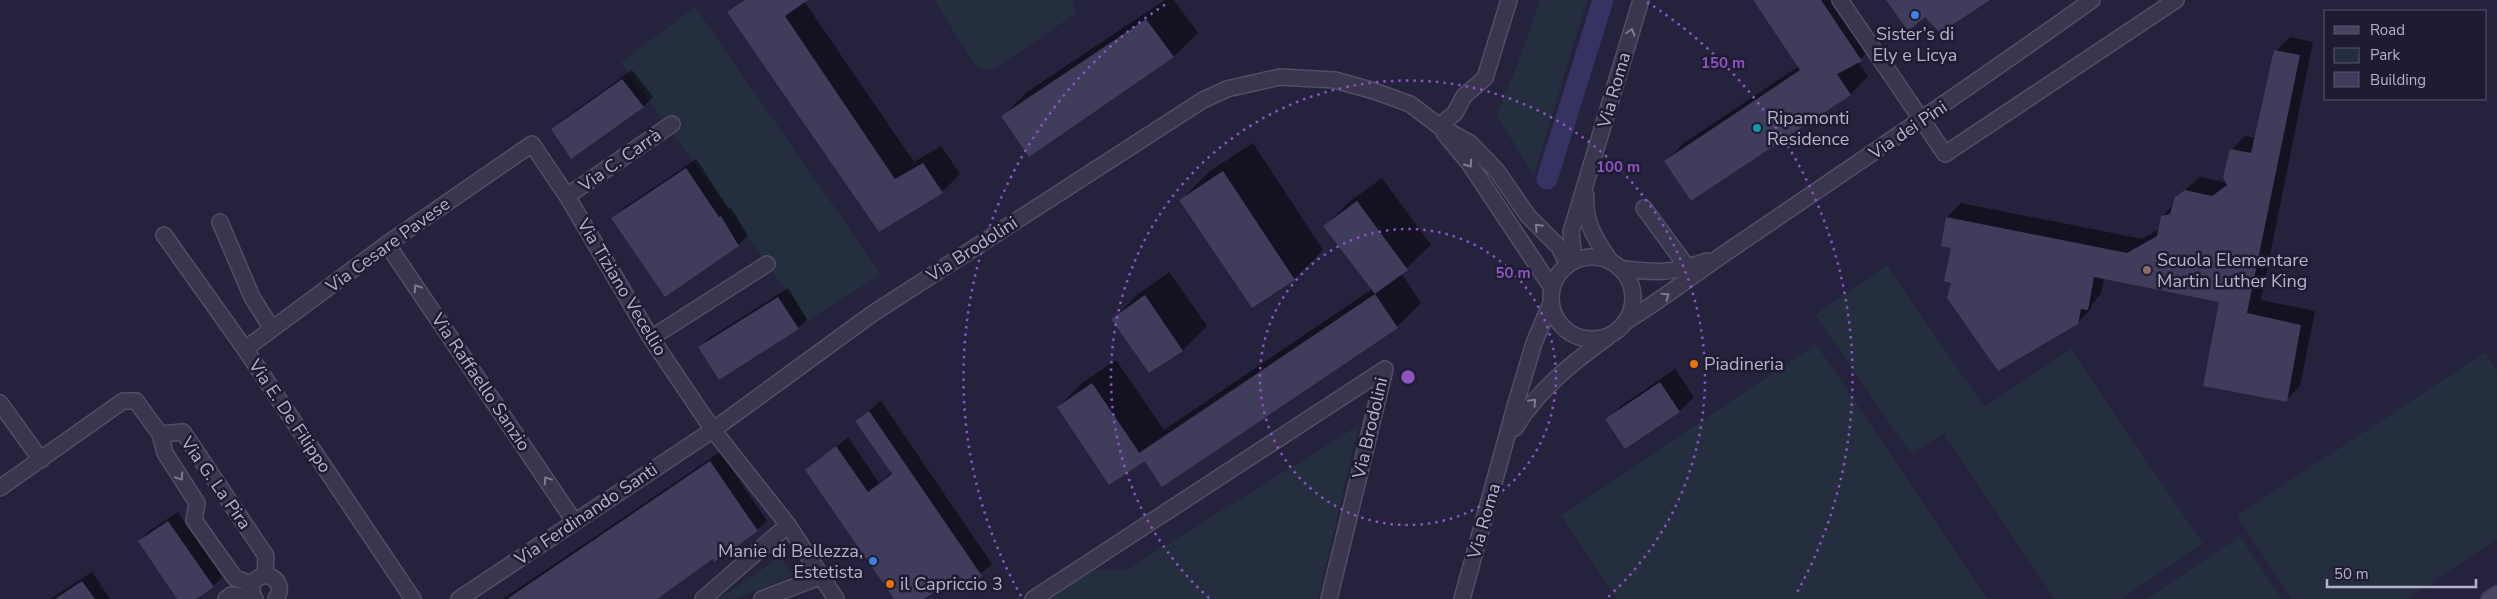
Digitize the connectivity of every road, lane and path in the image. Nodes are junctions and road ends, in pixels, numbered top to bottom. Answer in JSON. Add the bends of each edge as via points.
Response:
{"nodes":[{"id":1,"x":1509,"y":0,"type":"edge"},
{"id":2,"x":1641,"y":0,"type":"edge"},
{"id":3,"x":1840,"y":0,"type":"edge"},
{"id":4,"x":2092,"y":0,"type":"edge"},
{"id":5,"x":2176,"y":0,"type":"edge"},
{"id":6,"x":1922,"y":121,"type":"junction"},
{"id":7,"x":672,"y":124,"type":"dead end"},
{"id":8,"x":1439,"y":126,"type":"junction"},
{"id":9,"x":532,"y":144,"type":"joint"},
{"id":10,"x":1588,"y":179,"type":"junction"},
{"id":11,"x":567,"y":196,"type":"junction"},
{"id":12,"x":1644,"y":208,"type":"dead end"},
{"id":13,"x":220,"y":222,"type":"dead end"},
{"id":14,"x":164,"y":235,"type":"dead end"},
{"id":15,"x":387,"y":244,"type":"junction"},
{"id":16,"x":1721,"y":256,"type":"junction"},
{"id":17,"x":1571,"y":263,"type":"junction"},
{"id":18,"x":767,"y":264,"type":"dead end"},
{"id":19,"x":1615,"y":264,"type":"junction"},
{"id":20,"x":1688,"y":268,"type":"junction"},
{"id":21,"x":1551,"y":295,"type":"junction"},
{"id":22,"x":1625,"y":322,"type":"junction"},
{"id":23,"x":272,"y":329,"type":"junction"},
{"id":24,"x":1613,"y":333,"type":"junction"},
{"id":25,"x":652,"y":338,"type":"junction"},
{"id":26,"x":245,"y":349,"type":"junction"},
{"id":27,"x":0,"y":403,"type":"edge"},
{"id":28,"x":714,"y":430,"type":"junction"},
{"id":29,"x":160,"y":434,"type":"junction"},
{"id":30,"x":1506,"y":443,"type":"junction"},
{"id":31,"x":41,"y":460,"type":"junction"},
{"id":32,"x":0,"y":488,"type":"edge"},
{"id":33,"x":574,"y":521,"type":"junction"},
{"id":34,"x":788,"y":525,"type":"junction"},
{"id":35,"x":265,"y":575,"type":"junction"},
{"id":36,"x":822,"y":576,"type":"junction"},
{"id":37,"x":254,"y":594,"type":"edge"},
{"id":38,"x":2497,"y":594,"type":"edge"},
{"id":39,"x":226,"y":599,"type":"edge"},
{"id":40,"x":276,"y":599,"type":"edge"},
{"id":41,"x":413,"y":599,"type":"edge"},
{"id":42,"x":459,"y":599,"type":"edge"},
{"id":43,"x":703,"y":599,"type":"edge"},
{"id":44,"x":762,"y":599,"type":"edge"},
{"id":45,"x":836,"y":599,"type":"edge"},
{"id":46,"x":1033,"y":599,"type":"edge"},
{"id":47,"x":1329,"y":599,"type":"edge"},
{"id":48,"x":1462,"y":599,"type":"edge"},
{"id":49,"x":2489,"y":599,"type":"edge"}],
"edges":[{"from":1,"to":8,"type":"street","via":[[1485,78],[1464,96],[1455,113]]},
{"from":10,"to":2,"type":"street","name":"Via Roma","one_way":true},
{"from":3,"to":6,"type":"street"},
{"from":4,"to":6,"type":"street","name":"Via dei Pini"},
{"from":5,"to":6,"type":"street","via":[[1945,154]]},
{"from":6,"to":16,"type":"street","name":"Via dei Pini"},
{"from":7,"to":11,"type":"street","name":"Via C. Carrà"},
{"from":17,"to":8,"type":"street","name":"Via Brodolini","one_way":true,"via":[[1528,216],[1497,171],[1470,143]]},
{"from":8,"to":21,"type":"street","name":"Via Brodolini","one_way":true,"via":[[1469,163]]},
{"from":8,"to":28,"type":"street","name":"Via Brodolini","via":[[1410,104],[1335,80],[1280,77],[1227,89],[1203,100],[872,314]]},
{"from":9,"to":11,"type":"street","name":"Via Tiziano Vecellio"},
{"from":9,"to":15,"type":"street","name":"Via Cesare Pavese"},
{"from":10,"to":17,"type":"street","name":"Via Roma","via":[[1571,232]]},
{"from":10,"to":19,"type":"street","name":"Via Roma","via":[[1585,210],[1591,231]]},
{"from":11,"to":25,"type":"street","name":"Via Tiziano Vecellio"},
{"from":12,"to":20,"type":"street"},
{"from":13,"to":23,"type":"street","via":[[252,297]]},
{"from":14,"to":26,"type":"street","name":"Via E. De Filippo"},
{"from":15,"to":23,"type":"street","name":"Via Cesare Pavese"},
{"from":33,"to":15,"type":"street","name":"Via Raffaello Sanzio","one_way":true},
{"from":16,"to":20,"type":"street","name":"Via dei Pini"},
{"from":22,"to":16,"type":"street","name":"Via dei Pini","one_way":true},
{"from":17,"to":19,"type":"street","via":[[1586,257]]},
{"from":17,"to":21,"type":"street","via":[[1558,275]]},
{"from":18,"to":25,"type":"street"},
{"from":19,"to":20,"type":"street","name":"Via dei Pini","via":[[1654,273]]},
{"from":19,"to":22,"type":"street","via":[[1632,288],[1630,312]]},
{"from":21,"to":24,"type":"street","via":[[1556,318],[1567,331],[1582,338],[1598,339]]},
{"from":21,"to":30,"type":"street","name":"Via Roma"},
{"from":22,"to":24,"type":"street"},
{"from":23,"to":26,"type":"street","name":"Via Cesare Pavese"},
{"from":30,"to":24,"type":"street","name":"Via Roma","one_way":true,"via":[[1528,407],[1541,393],[1569,365]]},
{"from":25,"to":28,"type":"street","name":"Via Tiziano Vecellio"},
{"from":26,"to":41,"type":"street","name":"Via E. De Filippo"},
{"from":27,"to":31,"type":"street"},
{"from":28,"to":33,"type":"street","name":"Via Ferdinando Santi"},
{"from":28,"to":34,"type":"street"},
{"from":29,"to":31,"type":"street","name":"Via G. La Pira","via":[[136,401],[123,401]]},
{"from":29,"to":35,"type":"street","name":"Via G. La Pira","via":[[183,432],[266,556]]},
{"from":29,"to":37,"type":"street","one_way":true,"via":[[165,453],[197,503],[194,520],[235,578]]},
{"from":30,"to":48,"type":"street","name":"Via Roma"},
{"from":31,"to":32,"type":"street"},
{"from":33,"to":42,"type":"street","name":"Via Ferdinando Santi"},
{"from":34,"to":36,"type":"street"},
{"from":34,"to":43,"type":"street"},
{"from":35,"to":37,"type":"street","via":[[259,576]]},
{"from":35,"to":40,"type":"street","via":[[278,583],[280,593]]},
{"from":36,"to":44,"type":"street"},
{"from":36,"to":45,"type":"street"},
{"from":37,"to":39,"type":"street","via":[[232,595]]},
{"from":38,"to":49,"type":"main road"},
{"from":46,"to":47,"type":"street","name":"Via Brodolini","via":[[1385,369]]}]}
